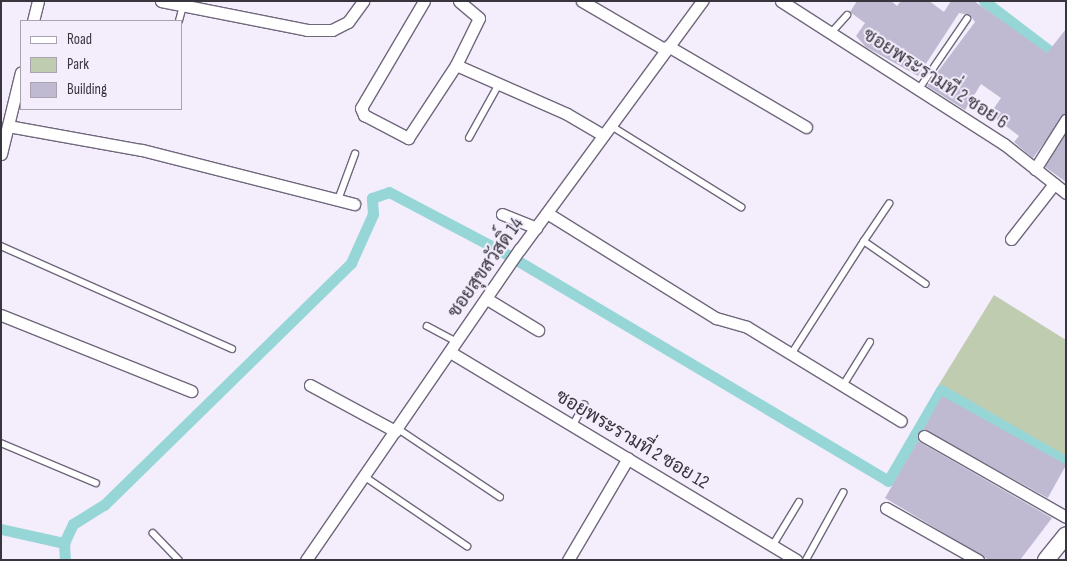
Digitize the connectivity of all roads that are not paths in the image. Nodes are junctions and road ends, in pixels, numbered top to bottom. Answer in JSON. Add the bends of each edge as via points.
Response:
{"nodes":[{"id":1,"x":38,"y":1,"type":"edge"},
{"id":2,"x":161,"y":1,"type":"edge"},
{"id":3,"x":363,"y":1,"type":"edge"},
{"id":4,"x":424,"y":1,"type":"edge"},
{"id":5,"x":458,"y":1,"type":"edge"},
{"id":6,"x":582,"y":1,"type":"edge"},
{"id":7,"x":702,"y":1,"type":"edge"},
{"id":8,"x":781,"y":1,"type":"edge"},
{"id":9,"x":183,"y":6,"type":"junction"},
{"id":10,"x":847,"y":15,"type":"dead end"},
{"id":11,"x":967,"y":19,"type":"dead end"},
{"id":12,"x":33,"y":20,"type":"edge"},
{"id":13,"x":179,"y":20,"type":"edge"},
{"id":14,"x":831,"y":33,"type":"junction"},
{"id":15,"x":667,"y":48,"type":"junction"},
{"id":16,"x":456,"y":65,"type":"junction"},
{"id":17,"x":20,"y":75,"type":"edge"},
{"id":18,"x":498,"y":86,"type":"junction"},
{"id":19,"x":919,"y":90,"type":"junction"},
{"id":20,"x":1066,"y":120,"type":"edge"},
{"id":21,"x":6,"y":123,"type":"edge"},
{"id":22,"x":610,"y":125,"type":"junction"},
{"id":23,"x":806,"y":127,"type":"dead end"},
{"id":24,"x":603,"y":135,"type":"junction"},
{"id":25,"x":469,"y":138,"type":"dead end"},
{"id":26,"x":1,"y":154,"type":"edge"},
{"id":27,"x":355,"y":154,"type":"dead end"},
{"id":28,"x":1035,"y":169,"type":"junction"},
{"id":29,"x":1054,"y":184,"type":"junction"},
{"id":30,"x":1066,"y":193,"type":"edge"},
{"id":31,"x":338,"y":200,"type":"junction"},
{"id":32,"x":354,"y":204,"type":"dead end"},
{"id":33,"x":889,"y":204,"type":"dead end"},
{"id":34,"x":741,"y":207,"type":"dead end"},
{"id":35,"x":547,"y":213,"type":"junction"},
{"id":36,"x":502,"y":214,"type":"dead end"},
{"id":37,"x":536,"y":228,"type":"junction"},
{"id":38,"x":1011,"y":239,"type":"dead end"},
{"id":39,"x":864,"y":241,"type":"junction"},
{"id":40,"x":1,"y":246,"type":"edge"},
{"id":41,"x":926,"y":284,"type":"dead end"},
{"id":42,"x":487,"y":299,"type":"junction"},
{"id":43,"x":1,"y":315,"type":"edge"},
{"id":44,"x":427,"y":326,"type":"dead end"},
{"id":45,"x":538,"y":330,"type":"dead end"},
{"id":46,"x":457,"y":342,"type":"junction"},
{"id":47,"x":870,"y":342,"type":"dead end"},
{"id":48,"x":232,"y":349,"type":"dead end"},
{"id":49,"x":450,"y":352,"type":"junction"},
{"id":50,"x":792,"y":353,"type":"junction"},
{"id":51,"x":844,"y":384,"type":"junction"},
{"id":52,"x":310,"y":385,"type":"dead end"},
{"id":53,"x":191,"y":391,"type":"dead end"},
{"id":54,"x":584,"y":405,"type":"dead end"},
{"id":55,"x":901,"y":421,"type":"dead end"},
{"id":56,"x":573,"y":425,"type":"junction"},
{"id":57,"x":396,"y":429,"type":"junction"},
{"id":58,"x":924,"y":436,"type":"dead end"},
{"id":59,"x":1,"y":443,"type":"edge"},
{"id":60,"x":628,"y":458,"type":"junction"},
{"id":61,"x":364,"y":476,"type":"junction"},
{"id":62,"x":96,"y":484,"type":"dead end"},
{"id":63,"x":844,"y":493,"type":"dead end"},
{"id":64,"x":500,"y":496,"type":"dead end"},
{"id":65,"x":799,"y":502,"type":"dead end"},
{"id":66,"x":886,"y":508,"type":"dead end"},
{"id":67,"x":1066,"y":517,"type":"edge"},
{"id":68,"x":153,"y":533,"type":"dead end"},
{"id":69,"x":1066,"y":535,"type":"edge"},
{"id":70,"x":773,"y":545,"type":"junction"},
{"id":71,"x":467,"y":546,"type":"dead end"},
{"id":72,"x":792,"y":558,"type":"edge"},
{"id":73,"x":179,"y":560,"type":"edge"},
{"id":74,"x":306,"y":560,"type":"edge"},
{"id":75,"x":568,"y":560,"type":"edge"},
{"id":76,"x":806,"y":560,"type":"edge"},
{"id":77,"x":978,"y":560,"type":"edge"},
{"id":78,"x":1046,"y":560,"type":"edge"}],
"edges":[{"from":1,"to":12,"type":"street"},
{"from":2,"to":9,"type":"street"},
{"from":3,"to":9,"type":"street","via":[[348,22],[332,30],[307,30]]},
{"from":4,"to":16,"type":"street","via":[[361,108],[364,115],[408,138]]},
{"from":5,"to":16,"type":"street","via":[[479,18]]},
{"from":6,"to":15,"type":"street"},
{"from":7,"to":15,"type":"street","name":"ซอยสุขสวัสดิ์ 14"},
{"from":8,"to":14,"type":"street","name":"ซอยพระรามที่ 2 ซอย 6"},
{"from":9,"to":13,"type":"lane"},
{"from":10,"to":14,"type":"lane"},
{"from":11,"to":19,"type":"lane"},
{"from":14,"to":19,"type":"street","name":"ซอยพระรามที่ 2 ซอย 6"},
{"from":15,"to":22,"type":"street","name":"ซอยสุขสวัสดิ์ 14"},
{"from":15,"to":23,"type":"street"},
{"from":16,"to":18,"type":"street"},
{"from":17,"to":21,"type":"street"},
{"from":18,"to":24,"type":"street","via":[[568,114]]},
{"from":18,"to":25,"type":"lane"},
{"from":19,"to":28,"type":"street","name":"ซอยพระรามที่ 2 ซอย 6"},
{"from":20,"to":28,"type":"street"},
{"from":21,"to":26,"type":"street"},
{"from":21,"to":31,"type":"street","via":[[142,150]]},
{"from":22,"to":24,"type":"street","name":"ซอยสุขสวัสดิ์ 14"},
{"from":22,"to":34,"type":"lane"},
{"from":24,"to":35,"type":"street","name":"ซอยสุขสวัสดิ์ 14"},
{"from":27,"to":31,"type":"lane"},
{"from":28,"to":29,"type":"street","name":"ซอยพระรามที่ 2 ซอย 6"},
{"from":29,"to":30,"type":"street","name":"ซอยพระรามที่ 2 ซอย 6"},
{"from":29,"to":38,"type":"street"},
{"from":31,"to":32,"type":"street"},
{"from":33,"to":39,"type":"lane"},
{"from":35,"to":37,"type":"street","name":"ซอยสุขสวัสดิ์ 14"},
{"from":35,"to":50,"type":"street","via":[[716,318],[747,327]]},
{"from":36,"to":37,"type":"street"},
{"from":37,"to":42,"type":"street","name":"ซอยสุขสวัสดิ์ 14"},
{"from":39,"to":41,"type":"lane"},
{"from":39,"to":50,"type":"lane"},
{"from":40,"to":48,"type":"lane"},
{"from":42,"to":45,"type":"street"},
{"from":42,"to":46,"type":"street","name":"ซอยสุขสวัสดิ์ 14"},
{"from":43,"to":53,"type":"street"},
{"from":44,"to":46,"type":"lane"},
{"from":46,"to":49,"type":"street","name":"ซอยสุขสวัสดิ์ 14"},
{"from":47,"to":51,"type":"lane"},
{"from":49,"to":56,"type":"street","name":"ซอยพระรามที่ 2 ซอย 12"},
{"from":49,"to":57,"type":"street","name":"ซอยสุขสวัสดิ์ 14"},
{"from":50,"to":51,"type":"street"},
{"from":51,"to":55,"type":"street"},
{"from":52,"to":57,"type":"street"},
{"from":54,"to":56,"type":"lane"},
{"from":56,"to":60,"type":"street","name":"ซอยพระรามที่ 2 ซอย 12"},
{"from":57,"to":61,"type":"street","name":"ซอยสุขสวัสดิ์ 14"},
{"from":57,"to":64,"type":"lane"},
{"from":58,"to":67,"type":"street"},
{"from":59,"to":62,"type":"lane"},
{"from":60,"to":70,"type":"street","name":"ซอยพระรามที่ 2 ซอย 12"},
{"from":60,"to":75,"type":"street"},
{"from":61,"to":71,"type":"lane"},
{"from":61,"to":74,"type":"street","name":"ซอยสุขสวัสดิ์ 14"},
{"from":63,"to":76,"type":"lane"},
{"from":65,"to":70,"type":"lane"},
{"from":66,"to":77,"type":"street"},
{"from":68,"to":73,"type":"lane"},
{"from":69,"to":78,"type":"main road"},
{"from":70,"to":72,"type":"street","name":"ซอยพระรามที่ 2 ซอย 12"}]}
